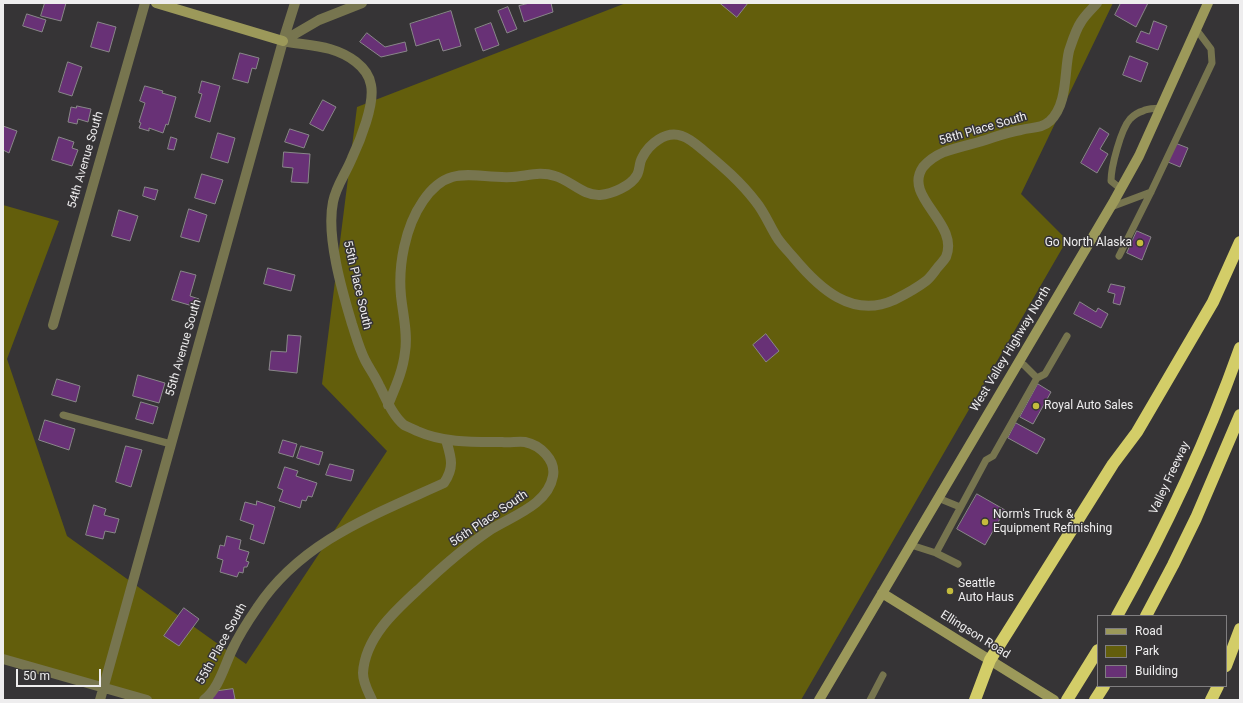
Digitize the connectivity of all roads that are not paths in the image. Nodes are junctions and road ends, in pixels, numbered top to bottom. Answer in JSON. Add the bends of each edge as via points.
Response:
{"nodes":[{"id":1,"x":145,"y":3,"type":"edge"},
{"id":2,"x":156,"y":3,"type":"edge"},
{"id":3,"x":295,"y":3,"type":"edge"},
{"id":4,"x":362,"y":3,"type":"edge"},
{"id":5,"x":1097,"y":3,"type":"edge"},
{"id":6,"x":1208,"y":3,"type":"edge"},
{"id":7,"x":1196,"y":29,"type":"junction"},
{"id":8,"x":283,"y":41,"type":"junction"},
{"id":9,"x":1161,"y":108,"type":"junction"},
{"id":10,"x":1121,"y":189,"type":"junction"},
{"id":11,"x":1151,"y":192,"type":"junction"},
{"id":12,"x":1111,"y":207,"type":"junction"},
{"id":13,"x":1240,"y":242,"type":"edge"},
{"id":14,"x":1119,"y":256,"type":"dead end"},
{"id":15,"x":53,"y":325,"type":"dead end"},
{"id":16,"x":1067,"y":336,"type":"dead end"},
{"id":17,"x":1240,"y":348,"type":"edge"},
{"id":18,"x":1019,"y":362,"type":"junction"},
{"id":19,"x":1036,"y":378,"type":"junction"},
{"id":20,"x":388,"y":405,"type":"junction"},
{"id":21,"x":63,"y":415,"type":"dead end"},
{"id":22,"x":1240,"y":415,"type":"edge"},
{"id":23,"x":446,"y":440,"type":"junction"},
{"id":24,"x":171,"y":444,"type":"junction"},
{"id":25,"x":938,"y":498,"type":"junction"},
{"id":26,"x":960,"y":507,"type":"junction"},
{"id":27,"x":911,"y":545,"type":"junction"},
{"id":28,"x":936,"y":553,"type":"junction"},
{"id":29,"x":958,"y":564,"type":"dead end"},
{"id":30,"x":882,"y":593,"type":"junction"},
{"id":31,"x":1118,"y":615,"type":"edge"},
{"id":32,"x":1147,"y":615,"type":"edge"},
{"id":33,"x":1240,"y":629,"type":"edge"},
{"id":34,"x":1097,"y":652,"type":"edge"},
{"id":35,"x":3,"y":659,"type":"edge"},
{"id":36,"x":990,"y":660,"type":"junction"},
{"id":37,"x":1227,"y":663,"type":"edge"},
{"id":38,"x":883,"y":675,"type":"dead end"},
{"id":39,"x":1103,"y":687,"type":"edge"},
{"id":40,"x":1218,"y":687,"type":"edge"},
{"id":41,"x":103,"y":688,"type":"junction"},
{"id":42,"x":143,"y":699,"type":"edge"},
{"id":43,"x":100,"y":700,"type":"edge"},
{"id":44,"x":204,"y":700,"type":"edge"},
{"id":45,"x":372,"y":700,"type":"edge"},
{"id":46,"x":819,"y":700,"type":"edge"},
{"id":47,"x":870,"y":700,"type":"edge"},
{"id":48,"x":975,"y":700,"type":"edge"},
{"id":49,"x":1054,"y":700,"type":"edge"},
{"id":50,"x":1068,"y":700,"type":"edge"},
{"id":51,"x":1095,"y":700,"type":"edge"},
{"id":52,"x":1211,"y":700,"type":"edge"}],
"edges":[{"from":1,"to":15,"type":"street","name":"54th Avenue South"},
{"from":2,"to":8,"type":"main road"},
{"from":3,"to":8,"type":"street","name":"55th Avenue South"},
{"from":4,"to":8,"type":"street","via":[[319,20]]},
{"from":5,"to":20,"type":"street","name":"58th Place South","via":[[1080,23],[1069,52],[1065,88],[1056,115],[1048,123],[1039,128],[1020,130],[943,152],[923,167],[918,185],[944,230],[948,245],[946,258],[927,280],[893,300],[878,305],[856,305],[843,301],[807,274],[778,239],[758,204],[739,181],[681,135],[655,140],[642,157],[636,178],[615,193],[596,196],[558,176],[542,173],[512,177],[458,174],[442,182],[428,194],[417,211],[408,236],[400,284],[406,352]]},
{"from":6,"to":7,"type":"main road","name":"West Valley Highway North"},
{"from":7,"to":9,"type":"main road","name":"West Valley Highway North"},
{"from":7,"to":11,"type":"lane","via":[[1211,49],[1212,63]]},
{"from":8,"to":20,"type":"street","name":"55th Place South","via":[[337,52],[352,59],[366,72],[370,82],[371,95],[367,118],[351,161],[335,192],[331,218],[339,274],[351,320],[363,355]]},
{"from":8,"to":24,"type":"street","name":"55th Avenue South"},
{"from":9,"to":10,"type":"main road","name":"West Valley Highway North"},
{"from":9,"to":10,"type":"lane","via":[[1144,110],[1127,125],[1111,172],[1111,181]]},
{"from":10,"to":12,"type":"main road","name":"West Valley Highway North"},
{"from":11,"to":12,"type":"lane"},
{"from":11,"to":14,"type":"lane"},
{"from":12,"to":18,"type":"main road","name":"West Valley Highway North"},
{"from":13,"to":36,"type":"highway","via":[[1213,302],[1137,432],[1113,464]]},
{"from":16,"to":19,"type":"lane","via":[[1045,374]]},
{"from":17,"to":31,"type":"highway","name":"Valley Freeway","via":[[1173,509]]},
{"from":18,"to":19,"type":"lane"},
{"from":18,"to":25,"type":"main road","name":"West Valley Highway North"},
{"from":19,"to":26,"type":"lane","via":[[993,456],[986,460]]},
{"from":20,"to":23,"type":"street","name":"56th Place South","via":[[405,425]]},
{"from":21,"to":24,"type":"lane"},
{"from":22,"to":32,"type":"highway","via":[[1196,518]]},
{"from":23,"to":44,"type":"street","name":"55th Place South","via":[[452,460],[450,474],[444,483],[356,523],[300,560],[258,606],[214,688]]},
{"from":23,"to":45,"type":"street","name":"56th Place South","via":[[529,443],[548,457],[553,468],[553,478],[539,501],[463,550],[388,619],[370,647],[364,666],[363,678]]},
{"from":24,"to":41,"type":"street","name":"55th Avenue South"},
{"from":25,"to":26,"type":"lane"},
{"from":25,"to":27,"type":"main road","name":"West Valley Highway North"},
{"from":26,"to":28,"type":"lane"},
{"from":27,"to":28,"type":"lane"},
{"from":27,"to":30,"type":"main road","name":"West Valley Highway North"},
{"from":28,"to":29,"type":"lane"},
{"from":30,"to":36,"type":"main road","name":"Ellingson Road"},
{"from":30,"to":46,"type":"main road","name":"West Valley Highway North"},
{"from":33,"to":37,"type":"highway"},
{"from":34,"to":50,"type":"highway"},
{"from":35,"to":41,"type":"street"},
{"from":36,"to":48,"type":"highway"},
{"from":36,"to":49,"type":"main road","name":"Ellingson Road"},
{"from":38,"to":47,"type":"lane"},
{"from":39,"to":51,"type":"highway"},
{"from":40,"to":52,"type":"highway"},
{"from":41,"to":42,"type":"street"},
{"from":41,"to":43,"type":"street","name":"55th Avenue South"}]}
